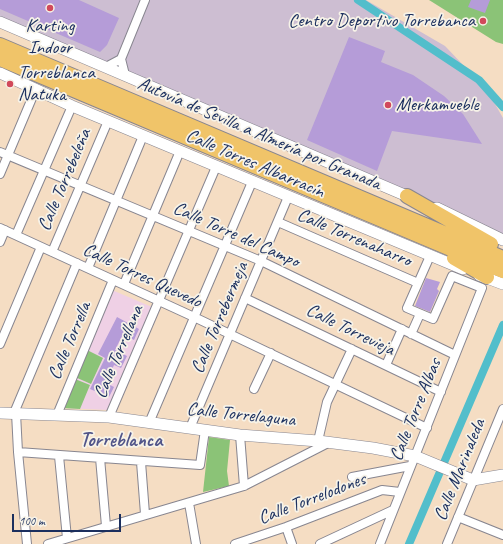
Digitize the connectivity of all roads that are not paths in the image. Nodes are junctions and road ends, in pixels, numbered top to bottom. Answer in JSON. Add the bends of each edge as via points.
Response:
{"nodes":[{"id":1,"x":145,"y":0,"type":"edge"},
{"id":2,"x":0,"y":22,"type":"edge"},
{"id":3,"x":0,"y":45,"type":"edge"},
{"id":4,"x":122,"y":59,"type":"junction"},
{"id":5,"x":1,"y":63,"type":"edge"},
{"id":6,"x":106,"y":67,"type":"junction"},
{"id":7,"x":125,"y":75,"type":"junction"},
{"id":8,"x":35,"y":91,"type":"junction"},
{"id":9,"x":72,"y":106,"type":"junction"},
{"id":10,"x":108,"y":121,"type":"junction"},
{"id":11,"x":144,"y":136,"type":"junction"},
{"id":12,"x":180,"y":152,"type":"junction"},
{"id":13,"x":4,"y":154,"type":"edge"},
{"id":14,"x":216,"y":167,"type":"junction"},
{"id":15,"x":44,"y":170,"type":"junction"},
{"id":16,"x":0,"y":174,"type":"edge"},
{"id":17,"x":252,"y":182,"type":"junction"},
{"id":18,"x":80,"y":186,"type":"junction"},
{"id":19,"x":407,"y":196,"type":"junction"},
{"id":20,"x":288,"y":197,"type":"junction"},
{"id":21,"x":116,"y":200,"type":"junction"},
{"id":22,"x":152,"y":216,"type":"junction"},
{"id":23,"x":278,"y":222,"type":"junction"},
{"id":24,"x":2,"y":229,"type":"edge"},
{"id":25,"x":188,"y":231,"type":"junction"},
{"id":26,"x":16,"y":235,"type":"junction"},
{"id":27,"x":503,"y":240,"type":"edge"},
{"id":28,"x":0,"y":242,"type":"edge"},
{"id":29,"x":225,"y":246,"type":"junction"},
{"id":30,"x":41,"y":247,"type":"junction"},
{"id":31,"x":52,"y":252,"type":"junction"},
{"id":32,"x":430,"y":256,"type":"junction"},
{"id":33,"x":503,"y":256,"type":"edge"},
{"id":34,"x":261,"y":261,"type":"junction"},
{"id":35,"x":77,"y":263,"type":"junction"},
{"id":36,"x":88,"y":268,"type":"junction"},
{"id":37,"x":113,"y":280,"type":"junction"},
{"id":38,"x":495,"y":280,"type":"edge"},
{"id":39,"x":418,"y":283,"type":"junction"},
{"id":40,"x":124,"y":284,"type":"junction"},
{"id":41,"x":245,"y":298,"type":"junction"},
{"id":42,"x":158,"y":301,"type":"junction"},
{"id":43,"x":420,"y":314,"type":"junction"},
{"id":44,"x":194,"y":317,"type":"junction"},
{"id":45,"x":3,"y":328,"type":"edge"},
{"id":46,"x":402,"y":329,"type":"junction"},
{"id":47,"x":411,"y":334,"type":"junction"},
{"id":48,"x":230,"y":335,"type":"junction"},
{"id":49,"x":0,"y":344,"type":"edge"},
{"id":50,"x":352,"y":349,"type":"junction"},
{"id":51,"x":270,"y":353,"type":"junction"},
{"id":52,"x":455,"y":355,"type":"junction"},
{"id":53,"x":386,"y":365,"type":"junction"},
{"id":54,"x":334,"y":384,"type":"junction"},
{"id":55,"x":254,"y":389,"type":"dead end"},
{"id":56,"x":441,"y":392,"type":"junction"},
{"id":57,"x":503,"y":409,"type":"edge"},
{"id":58,"x":0,"y":413,"type":"edge"},
{"id":59,"x":15,"y":413,"type":"junction"},
{"id":60,"x":56,"y":415,"type":"junction"},
{"id":61,"x":109,"y":417,"type":"junction"},
{"id":62,"x":149,"y":423,"type":"junction"},
{"id":63,"x":190,"y":428,"type":"junction"},
{"id":64,"x":427,"y":428,"type":"junction"},
{"id":65,"x":205,"y":430,"type":"junction"},
{"id":66,"x":240,"y":435,"type":"junction"},
{"id":67,"x":318,"y":441,"type":"junction"},
{"id":68,"x":330,"y":442,"type":"junction"},
{"id":69,"x":18,"y":452,"type":"junction"},
{"id":70,"x":59,"y":456,"type":"junction"},
{"id":71,"x":100,"y":458,"type":"junction"},
{"id":72,"x":413,"y":461,"type":"junction"},
{"id":73,"x":141,"y":462,"type":"junction"},
{"id":74,"x":503,"y":476,"type":"edge"},
{"id":75,"x":352,"y":477,"type":"dead end"},
{"id":76,"x":473,"y":480,"type":"junction"},
{"id":77,"x":244,"y":486,"type":"junction"},
{"id":78,"x":400,"y":492,"type":"junction"},
{"id":79,"x":189,"y":503,"type":"junction"},
{"id":80,"x":393,"y":510,"type":"junction"},
{"id":81,"x":145,"y":514,"type":"junction"},
{"id":82,"x":458,"y":517,"type":"junction"},
{"id":83,"x":106,"y":526,"type":"junction"},
{"id":84,"x":286,"y":527,"type":"junction"},
{"id":85,"x":503,"y":536,"type":"edge"},
{"id":86,"x":67,"y":538,"type":"junction"},
{"id":87,"x":258,"y":540,"type":"edge"},
{"id":88,"x":27,"y":544,"type":"edge"},
{"id":89,"x":48,"y":544,"type":"edge"},
{"id":90,"x":196,"y":544,"type":"edge"},
{"id":91,"x":235,"y":544,"type":"edge"},
{"id":92,"x":292,"y":544,"type":"edge"},
{"id":93,"x":320,"y":544,"type":"edge"},
{"id":94,"x":380,"y":544,"type":"edge"},
{"id":95,"x":447,"y":544,"type":"edge"}],
"edges":[{"from":1,"to":4,"type":"street"},
{"from":2,"to":6,"type":"street"},
{"from":3,"to":33,"type":"highway","name":"Autovía de Sevilla a Almería por Granada"},
{"from":4,"to":6,"type":"street"},
{"from":4,"to":7,"type":"street"},
{"from":5,"to":8,"type":"street","name":"Calle Torres Albarracín"},
{"from":5,"to":38,"type":"highway","name":"Autovía de Sevilla a Almería por Granada","via":[[406,230]]},
{"from":6,"to":7,"type":"street"},
{"from":7,"to":19,"type":"street"},
{"from":8,"to":9,"type":"street","name":"Calle Torres Albarracín"},
{"from":8,"to":13,"type":"street"},
{"from":9,"to":10,"type":"street","name":"Calle Torres Albarracín"},
{"from":9,"to":15,"type":"street"},
{"from":10,"to":11,"type":"street","name":"Calle Torres Albarracín"},
{"from":10,"to":18,"type":"street","name":"Calle Torrebeleña"},
{"from":11,"to":12,"type":"street","name":"Calle Torres Albarracín"},
{"from":11,"to":21,"type":"street"},
{"from":12,"to":14,"type":"street","name":"Calle Torres Albarracín"},
{"from":12,"to":22,"type":"street"},
{"from":13,"to":15,"type":"street","name":"Calle Torre del Campo"},
{"from":13,"to":16,"type":"street"},
{"from":14,"to":17,"type":"street","name":"Calle Torres Albarracín"},
{"from":14,"to":25,"type":"street","name":"Calle Torrellana"},
{"from":15,"to":18,"type":"street","name":"Calle Torre del Campo"},
{"from":15,"to":26,"type":"street"},
{"from":17,"to":20,"type":"street","name":"Calle Torres Albarracín"},
{"from":17,"to":29,"type":"street"},
{"from":18,"to":21,"type":"street","name":"Calle Torre del Campo"},
{"from":18,"to":31,"type":"street","name":"Calle Torrebeleña"},
{"from":19,"to":27,"type":"street","via":[[449,212]]},
{"from":19,"to":33,"type":"highway","via":[[496,247]]},
{"from":20,"to":23,"type":"street","name":"Calle Torrebermeja"},
{"from":20,"to":32,"type":"street","name":"Calle Torres Albarracín"},
{"from":21,"to":22,"type":"street","name":"Calle Torre del Campo"},
{"from":21,"to":36,"type":"street"},
{"from":22,"to":25,"type":"street","name":"Calle Torre del Campo"},
{"from":22,"to":40,"type":"street"},
{"from":23,"to":34,"type":"street","name":"Calle Torrebermeja"},
{"from":23,"to":39,"type":"street","name":"Calle Torrenaharro"},
{"from":24,"to":26,"type":"street","name":"Calle Torres Quevedo"},
{"from":24,"to":28,"type":"street"},
{"from":25,"to":29,"type":"street","name":"Calle Torre del Campo"},
{"from":25,"to":42,"type":"street","name":"Calle Torrellana"},
{"from":26,"to":30,"type":"street","name":"Calle Torres Quevedo"},
{"from":29,"to":34,"type":"street","name":"Calle Torre del Campo"},
{"from":29,"to":44,"type":"street"},
{"from":30,"to":31,"type":"street","name":"Calle Torres Quevedo"},
{"from":30,"to":45,"type":"street"},
{"from":31,"to":35,"type":"street","name":"Calle Torres Quevedo"},
{"from":32,"to":38,"type":"street","name":"Calle Torres Albarracín"},
{"from":32,"to":39,"type":"street"},
{"from":34,"to":41,"type":"street","name":"Calle Torrebermeja"},
{"from":34,"to":46,"type":"street","name":"Calle Torre del Campo"},
{"from":35,"to":36,"type":"street","name":"Calle Torres Quevedo"},
{"from":35,"to":59,"type":"street"},
{"from":36,"to":37,"type":"street","name":"Calle Torres Quevedo"},
{"from":37,"to":40,"type":"street","name":"Calle Torres Quevedo"},
{"from":37,"to":60,"type":"street","name":"Calle Torrella"},
{"from":38,"to":43,"type":"street","via":[[452,276],[433,319]]},
{"from":38,"to":52,"type":"street","name":"Calle Torre Albas"},
{"from":39,"to":43,"type":"street","via":[[407,308]]},
{"from":40,"to":42,"type":"street","name":"Calle Torres Quevedo"},
{"from":41,"to":48,"type":"street","name":"Calle Torrebermeja"},
{"from":41,"to":50,"type":"street","name":"Calle Torrevieja"},
{"from":42,"to":44,"type":"street","name":"Calle Torres Quevedo"},
{"from":42,"to":61,"type":"street","name":"Calle Torrellana"},
{"from":43,"to":47,"type":"street"},
{"from":44,"to":48,"type":"street","name":"Calle Torres Quevedo"},
{"from":44,"to":62,"type":"street"},
{"from":45,"to":49,"type":"street"},
{"from":46,"to":47,"type":"street","name":"Calle Torre del Campo"},
{"from":46,"to":53,"type":"street"},
{"from":47,"to":52,"type":"street","name":"Calle Torre del Campo"},
{"from":48,"to":51,"type":"street","name":"Calle Torres Quevedo"},
{"from":48,"to":63,"type":"street","name":"Calle Torrebermeja"},
{"from":50,"to":53,"type":"street","name":"Calle Torrevieja"},
{"from":50,"to":54,"type":"street"},
{"from":51,"to":54,"type":"street","name":"Calle Torres Quevedo"},
{"from":51,"to":55,"type":"street"},
{"from":52,"to":56,"type":"street","name":"Calle Torre Albas"},
{"from":53,"to":56,"type":"street","name":"Calle Torrevieja"},
{"from":54,"to":64,"type":"street","name":"Calle Torres Quevedo"},
{"from":54,"to":67,"type":"street"},
{"from":56,"to":64,"type":"street","name":"Calle Torre Albas"},
{"from":57,"to":76,"type":"street","name":"Calle Marinaleda"},
{"from":58,"to":59,"type":"street","name":"Calle Torrelaguna"},
{"from":59,"to":60,"type":"street","name":"Calle Torrelaguna"},
{"from":59,"to":69,"type":"street"},
{"from":60,"to":61,"type":"street","name":"Calle Torrelaguna"},
{"from":61,"to":62,"type":"street","name":"Calle Torrelaguna"},
{"from":62,"to":63,"type":"street","name":"Calle Torrelaguna"},
{"from":63,"to":65,"type":"street","name":"Calle Torrelaguna"},
{"from":64,"to":72,"type":"street","name":"Calle Torre Albas"},
{"from":65,"to":66,"type":"street","name":"Calle Torrelaguna"},
{"from":65,"to":73,"type":"street","via":[[200,465]]},
{"from":66,"to":67,"type":"street","name":"Calle Torrelaguna"},
{"from":66,"to":77,"type":"street"},
{"from":67,"to":68,"type":"street","name":"Calle Torrelaguna"},
{"from":68,"to":72,"type":"street","name":"Calle Torrelaguna","via":[[373,448]]},
{"from":68,"to":77,"type":"street"},
{"from":69,"to":70,"type":"street"},
{"from":69,"to":88,"type":"street"},
{"from":70,"to":71,"type":"street"},
{"from":70,"to":86,"type":"street"},
{"from":71,"to":73,"type":"street"},
{"from":71,"to":83,"type":"street"},
{"from":72,"to":75,"type":"street"},
{"from":72,"to":76,"type":"street","name":"Calle Torrelaguna"},
{"from":72,"to":78,"type":"street","name":"Calle Torre Albas"},
{"from":73,"to":81,"type":"street"},
{"from":74,"to":76,"type":"street"},
{"from":76,"to":82,"type":"street","name":"Calle Marinaleda"},
{"from":77,"to":79,"type":"street"},
{"from":78,"to":80,"type":"street","name":"Calle Torre Albas"},
{"from":78,"to":84,"type":"street","name":"Calle Torrelodones","via":[[382,490]]},
{"from":79,"to":81,"type":"street"},
{"from":79,"to":90,"type":"street"},
{"from":80,"to":93,"type":"street"},
{"from":80,"to":94,"type":"street","name":"Calle Torre Albas"},
{"from":81,"to":83,"type":"street"},
{"from":82,"to":85,"type":"street"},
{"from":82,"to":95,"type":"street","name":"Calle Marinaleda"},
{"from":83,"to":86,"type":"street"},
{"from":84,"to":87,"type":"street","name":"Calle Torrelodones"},
{"from":84,"to":92,"type":"street"},
{"from":86,"to":89,"type":"street"},
{"from":87,"to":91,"type":"street","name":"Calle Torrelodones"}]}
